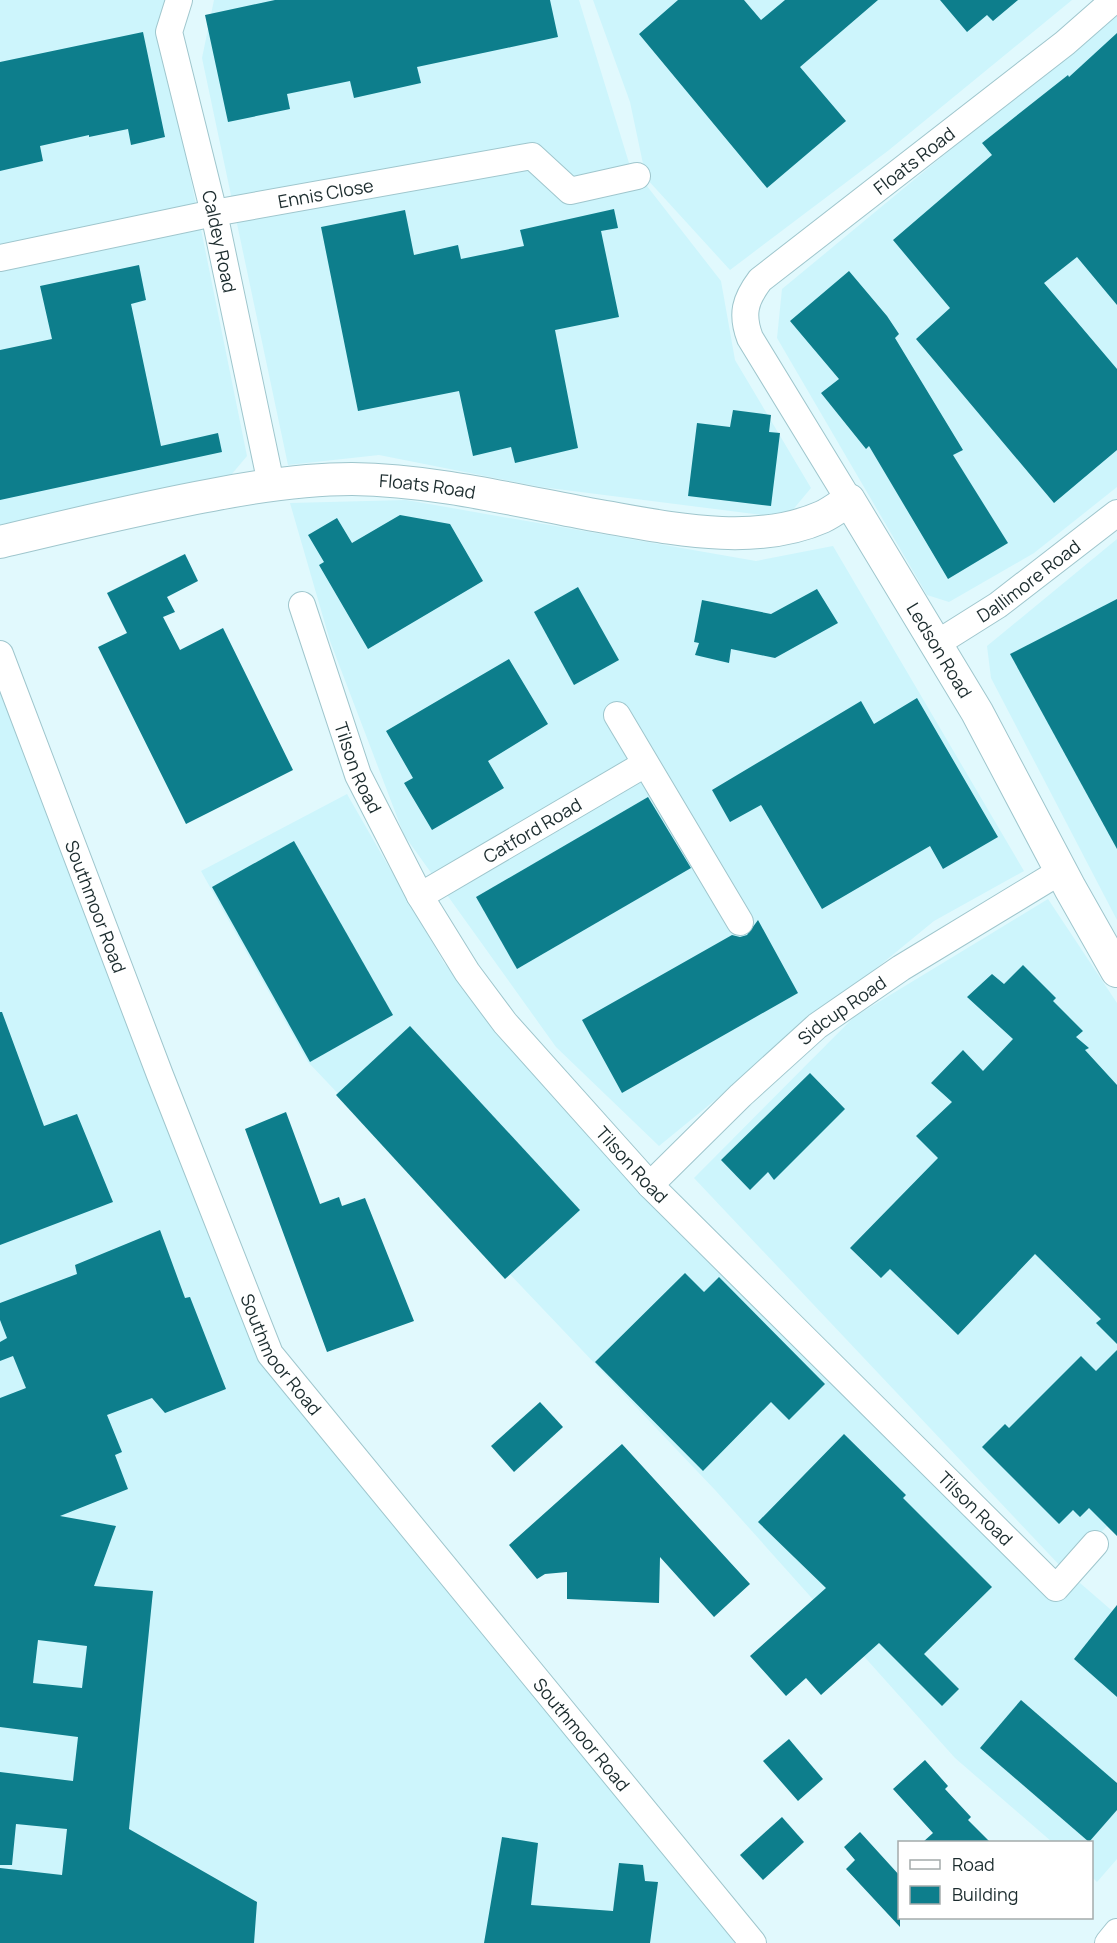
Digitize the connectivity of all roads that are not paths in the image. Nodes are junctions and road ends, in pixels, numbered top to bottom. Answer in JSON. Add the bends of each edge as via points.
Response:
{"nodes":[{"id":1,"x":178,"y":0,"type":"edge"},
{"id":2,"x":1114,"y":0,"type":"edge"},
{"id":3,"x":638,"y":176,"type":"dead end"},
{"id":4,"x":214,"y":213,"type":"junction"},
{"id":5,"x":0,"y":258,"type":"edge"},
{"id":6,"x":750,"y":338,"type":"joint"},
{"id":7,"x":271,"y":484,"type":"junction"},
{"id":8,"x":849,"y":500,"type":"junction"},
{"id":9,"x":1117,"y":513,"type":"edge"},
{"id":10,"x":0,"y":542,"type":"edge"},
{"id":11,"x":302,"y":605,"type":"dead end"},
{"id":12,"x":936,"y":644,"type":"junction"},
{"id":13,"x":0,"y":654,"type":"edge"},
{"id":14,"x":617,"y":715,"type":"dead end"},
{"id":15,"x":645,"y":764,"type":"junction"},
{"id":16,"x":1061,"y":871,"type":"junction"},
{"id":17,"x":420,"y":896,"type":"junction"},
{"id":18,"x":740,"y":922,"type":"dead end"},
{"id":19,"x":1117,"y":971,"type":"edge"},
{"id":20,"x":650,"y":1185,"type":"junction"},
{"id":21,"x":1095,"y":1544,"type":"dead end"},
{"id":22,"x":1117,"y":1932,"type":"edge"},
{"id":23,"x":753,"y":1943,"type":"edge"},
{"id":24,"x":1108,"y":1943,"type":"edge"}],
"edges":[{"from":1,"to":4,"type":"street","name":"Caldey Road","via":[[169,32]]},
{"from":2,"to":6,"type":"street","name":"Floats Road","via":[[1065,43],[760,280],[748,296],[746,328]]},
{"from":3,"to":4,"type":"street","name":"Ennis Close","via":[[570,191],[532,156]]},
{"from":4,"to":5,"type":"street","name":"Ennis Close"},
{"from":4,"to":7,"type":"street","name":"Caldey Road"},
{"from":6,"to":8,"type":"street","name":"Ledson Road"},
{"from":7,"to":8,"type":"street","name":"Floats Road","via":[[351,479],[419,483],[711,534],[790,526],[822,517]]},
{"from":7,"to":10,"type":"street","name":"Floats Road","via":[[156,505]]},
{"from":8,"to":12,"type":"street","name":"Ledson Road"},
{"from":9,"to":12,"type":"street","name":"Dallimore Road","via":[[998,604]]},
{"from":11,"to":17,"type":"street","name":"Tilson Road","via":[[358,775]]},
{"from":12,"to":16,"type":"street","name":"Ledson Road","via":[[977,712]]},
{"from":13,"to":23,"type":"street","name":"Southmoor Road","via":[[270,1354]]},
{"from":14,"to":15,"type":"street"},
{"from":15,"to":17,"type":"street","name":"Catford Road"},
{"from":15,"to":18,"type":"street"},
{"from":16,"to":19,"type":"street","name":"Ledson Road"},
{"from":16,"to":20,"type":"street","name":"Sidcup Road","via":[[901,968],[817,1026]]},
{"from":17,"to":20,"type":"street","name":"Tilson Road","via":[[467,972],[505,1023]]},
{"from":20,"to":21,"type":"street","name":"Tilson Road","via":[[1056,1588]]},
{"from":22,"to":24,"type":"street"}]}
